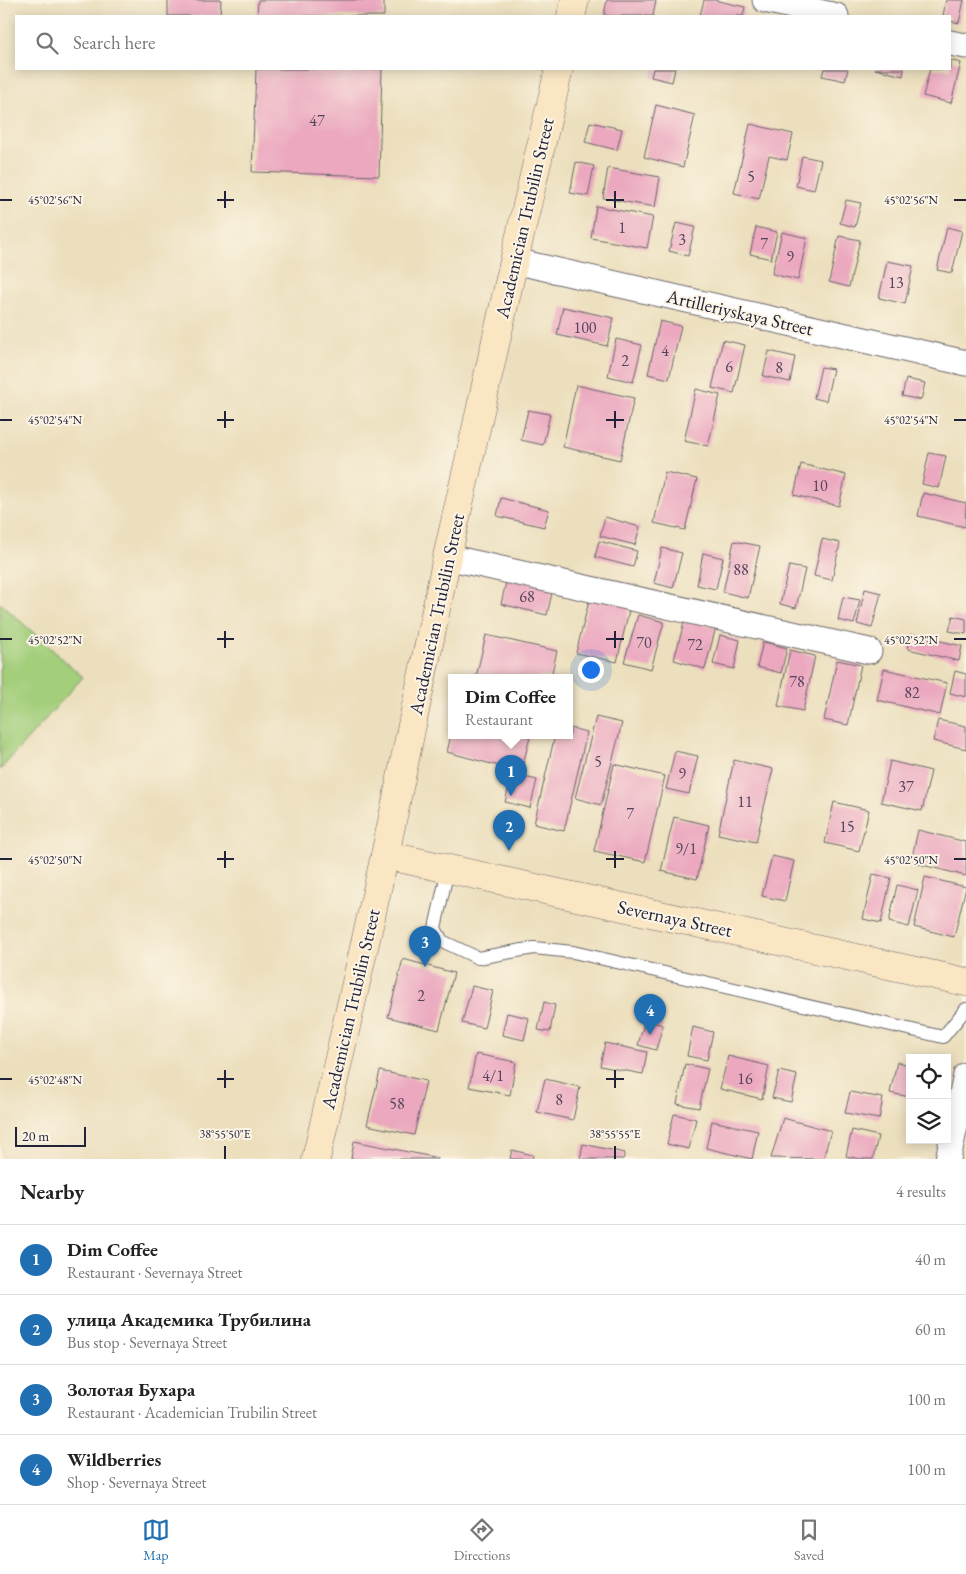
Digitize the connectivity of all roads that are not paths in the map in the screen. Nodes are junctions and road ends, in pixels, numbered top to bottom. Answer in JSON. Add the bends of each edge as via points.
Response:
{"nodes":[{"id":1,"x":575,"y":0,"type":"edge"},
{"id":2,"x":765,"y":0,"type":"edge"},
{"id":3,"x":571,"y":15,"type":"edge"},
{"id":4,"x":832,"y":15,"type":"edge"},
{"id":5,"x":951,"y":43,"type":"edge"},
{"id":6,"x":966,"y":46,"type":"edge"},
{"id":7,"x":559,"y":70,"type":"edge"},
{"id":8,"x":514,"y":261,"type":"junction"},
{"id":9,"x":966,"y":362,"type":"edge"},
{"id":10,"x":447,"y":557,"type":"junction"},
{"id":11,"x":869,"y":651,"type":"dead end"},
{"id":12,"x":385,"y":855,"type":"junction"},
{"id":13,"x":448,"y":869,"type":"junction"},
{"id":14,"x":966,"y":982,"type":"edge"},
{"id":15,"x":966,"y":1009,"type":"edge"},
{"id":16,"x":966,"y":1075,"type":"edge"},
{"id":17,"x":316,"y":1159,"type":"edge"},
{"id":18,"x":948,"y":1159,"type":"edge"}],
"edges":[{"from":1,"to":3,"type":"main road"},
{"from":2,"to":4,"type":"street"},
{"from":5,"to":6,"type":"street"},
{"from":7,"to":8,"type":"main road","name":"Academician Trubilin Street"},
{"from":8,"to":9,"type":"street","name":"Artilleriyskaya Street"},
{"from":8,"to":10,"type":"main road","name":"Academician Trubilin Street"},
{"from":10,"to":11,"type":"street"},
{"from":10,"to":12,"type":"main road","name":"Academician Trubilin Street"},
{"from":12,"to":13,"type":"main road","name":"Severnaya Street"},
{"from":12,"to":17,"type":"main road","name":"Academician Trubilin Street"},
{"from":13,"to":14,"type":"main road","name":"Severnaya Street"},
{"from":13,"to":15,"type":"lane","via":[[435,928],[442,941],[478,958],[534,948],[573,952],[943,1038]]},
{"from":16,"to":18,"type":"street"}]}
